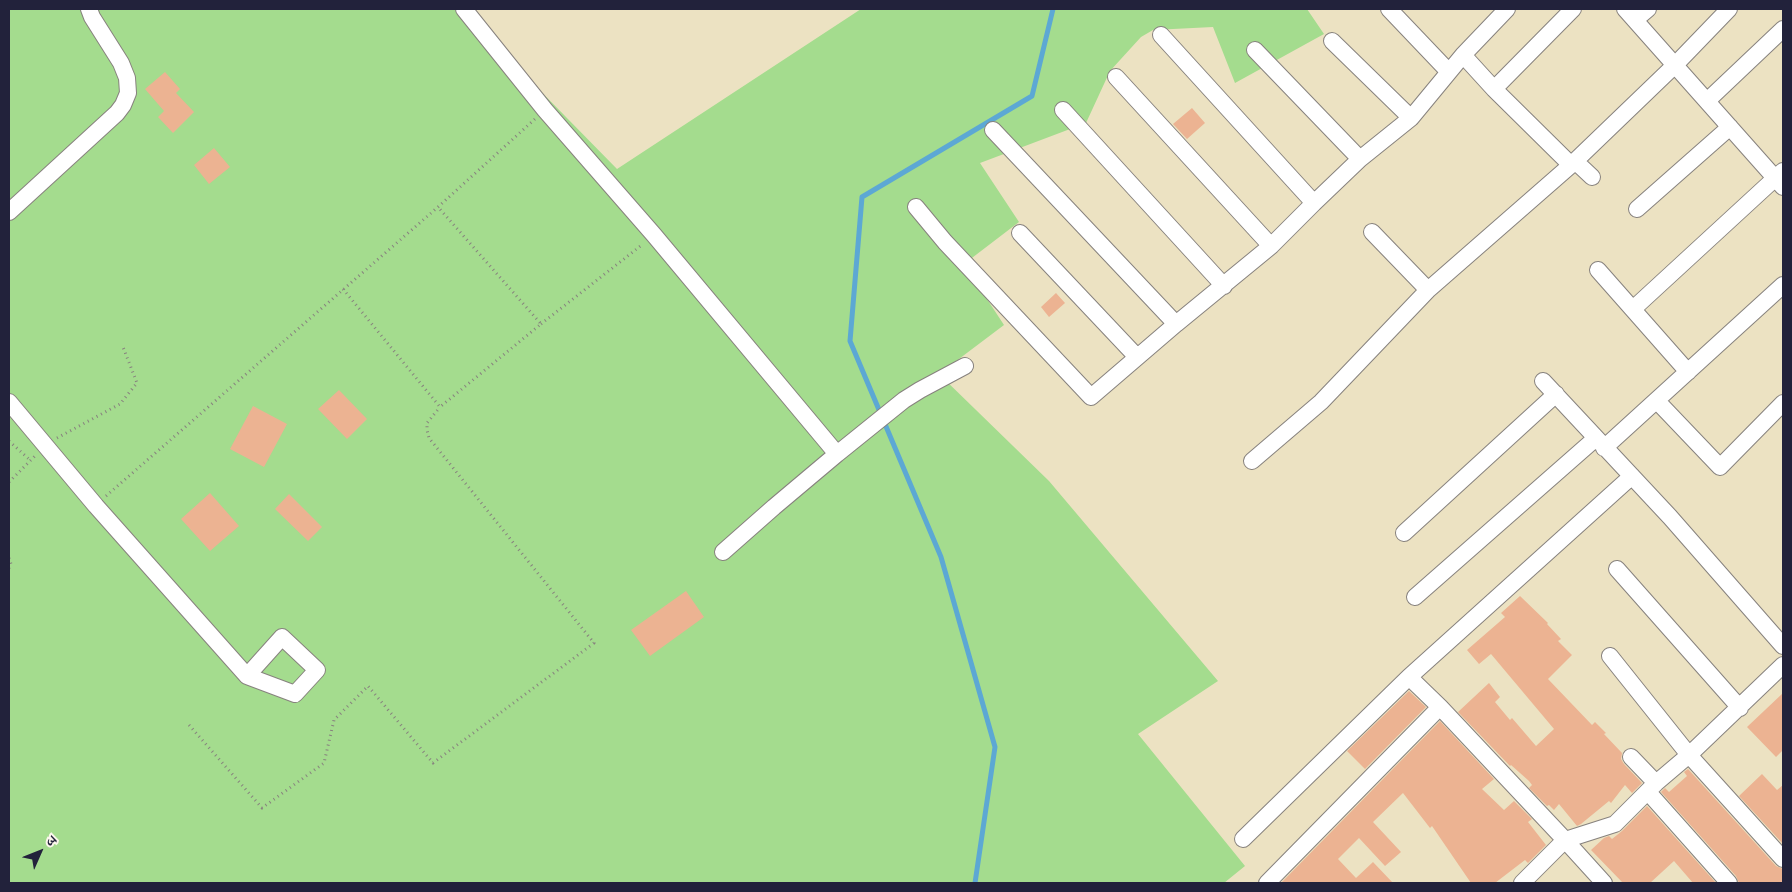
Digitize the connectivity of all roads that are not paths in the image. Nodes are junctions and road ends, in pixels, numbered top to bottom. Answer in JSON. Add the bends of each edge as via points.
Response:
{"nodes":[{"id":1,"x":88,"y":9,"type":"edge"},
{"id":2,"x":464,"y":9,"type":"edge"},
{"id":3,"x":1389,"y":9,"type":"edge"},
{"id":4,"x":1507,"y":9,"type":"edge"},
{"id":5,"x":1573,"y":9,"type":"edge"},
{"id":6,"x":1648,"y":9,"type":"edge"},
{"id":7,"x":1729,"y":9,"type":"edge"},
{"id":8,"x":1630,"y":14,"type":"edge"},
{"id":9,"x":1783,"y":28,"type":"edge"},
{"id":10,"x":1160,"y":35,"type":"dead end"},
{"id":11,"x":1332,"y":41,"type":"dead end"},
{"id":12,"x":1256,"y":50,"type":"dead end"},
{"id":13,"x":1464,"y":55,"type":"junction"},
{"id":14,"x":1675,"y":65,"type":"junction"},
{"id":15,"x":1449,"y":72,"type":"junction"},
{"id":16,"x":1116,"y":77,"type":"dead end"},
{"id":17,"x":1494,"y":89,"type":"junction"},
{"id":18,"x":1707,"y":101,"type":"junction"},
{"id":19,"x":1063,"y":110,"type":"dead end"},
{"id":20,"x":1411,"y":118,"type":"junction"},
{"id":21,"x":1730,"y":127,"type":"junction"},
{"id":22,"x":993,"y":130,"type":"dead end"},
{"id":23,"x":1360,"y":159,"type":"junction"},
{"id":24,"x":1573,"y":163,"type":"junction"},
{"id":25,"x":1592,"y":177,"type":"dead end"},
{"id":26,"x":1781,"y":179,"type":"edge"},
{"id":27,"x":1314,"y":203,"type":"junction"},
{"id":28,"x":916,"y":206,"type":"dead end"},
{"id":29,"x":1637,"y":209,"type":"dead end"},
{"id":30,"x":9,"y":212,"type":"edge"},
{"id":31,"x":1020,"y":232,"type":"dead end"},
{"id":32,"x":1372,"y":232,"type":"dead end"},
{"id":33,"x":1271,"y":246,"type":"junction"},
{"id":34,"x":1598,"y":270,"type":"dead end"},
{"id":35,"x":1783,"y":285,"type":"edge"},
{"id":36,"x":1224,"y":286,"type":"junction"},
{"id":37,"x":1428,"y":290,"type":"junction"},
{"id":38,"x":1633,"y":309,"type":"junction"},
{"id":39,"x":1176,"y":324,"type":"junction"},
{"id":40,"x":1137,"y":357,"type":"junction"},
{"id":41,"x":965,"y":366,"type":"dead end"},
{"id":42,"x":1688,"y":372,"type":"junction"},
{"id":43,"x":1544,"y":381,"type":"dead end"},
{"id":44,"x":1556,"y":394,"type":"junction"},
{"id":45,"x":1658,"y":401,"type":"junction"},
{"id":46,"x":9,"y":402,"type":"edge"},
{"id":47,"x":1783,"y":403,"type":"edge"},
{"id":48,"x":1600,"y":443,"type":"junction"},
{"id":49,"x":836,"y":454,"type":"junction"},
{"id":50,"x":1252,"y":462,"type":"dead end"},
{"id":51,"x":1632,"y":476,"type":"junction"},
{"id":52,"x":1404,"y":533,"type":"dead end"},
{"id":53,"x":723,"y":552,"type":"dead end"},
{"id":54,"x":1617,"y":570,"type":"dead end"},
{"id":55,"x":1416,"y":597,"type":"dead end"},
{"id":56,"x":1783,"y":646,"type":"edge"},
{"id":57,"x":1610,"y":656,"type":"dead end"},
{"id":58,"x":1783,"y":666,"type":"edge"},
{"id":59,"x":247,"y":676,"type":"dead end"},
{"id":60,"x":1409,"y":677,"type":"junction"},
{"id":61,"x":1440,"y":707,"type":"junction"},
{"id":62,"x":1740,"y":708,"type":"junction"},
{"id":63,"x":1688,"y":755,"type":"junction"},
{"id":64,"x":1631,"y":757,"type":"dead end"},
{"id":65,"x":1652,"y":788,"type":"junction"},
{"id":66,"x":1243,"y":839,"type":"dead end"},
{"id":67,"x":1565,"y":840,"type":"junction"},
{"id":68,"x":1783,"y":859,"type":"edge"},
{"id":69,"x":1267,"y":883,"type":"edge"},
{"id":70,"x":1522,"y":883,"type":"edge"},
{"id":71,"x":1604,"y":883,"type":"edge"},
{"id":72,"x":1729,"y":883,"type":"edge"}],
"edges":[{"from":1,"to":30,"type":"street","via":[[120,63],[127,78],[128,92],[117,113]]},
{"from":2,"to":49,"type":"street","via":[[545,110]]},
{"from":3,"to":15,"type":"street"},
{"from":4,"to":13,"type":"street"},
{"from":5,"to":17,"type":"street"},
{"from":6,"to":8,"type":"street"},
{"from":7,"to":14,"type":"street"},
{"from":8,"to":14,"type":"street"},
{"from":9,"to":18,"type":"street"},
{"from":10,"to":27,"type":"street"},
{"from":11,"to":20,"type":"street"},
{"from":12,"to":23,"type":"street"},
{"from":13,"to":15,"type":"street"},
{"from":13,"to":17,"type":"street"},
{"from":14,"to":18,"type":"street"},
{"from":14,"to":24,"type":"street"},
{"from":15,"to":20,"type":"street"},
{"from":16,"to":33,"type":"street"},
{"from":17,"to":24,"type":"street"},
{"from":18,"to":21,"type":"street"},
{"from":19,"to":36,"type":"street"},
{"from":20,"to":23,"type":"street"},
{"from":21,"to":26,"type":"street"},
{"from":21,"to":29,"type":"street"},
{"from":22,"to":39,"type":"street"},
{"from":23,"to":27,"type":"street"},
{"from":24,"to":25,"type":"street"},
{"from":24,"to":37,"type":"street"},
{"from":26,"to":38,"type":"street"},
{"from":27,"to":33,"type":"street"},
{"from":28,"to":40,"type":"street","via":[[945,242],[1092,398]]},
{"from":31,"to":40,"type":"street"},
{"from":32,"to":37,"type":"street"},
{"from":33,"to":36,"type":"street"},
{"from":34,"to":38,"type":"street"},
{"from":35,"to":42,"type":"street"},
{"from":36,"to":39,"type":"street"},
{"from":37,"to":50,"type":"street","via":[[1321,402]]},
{"from":38,"to":42,"type":"street"},
{"from":39,"to":40,"type":"street"},
{"from":41,"to":49,"type":"street","via":[[904,400]]},
{"from":42,"to":45,"type":"street"},
{"from":43,"to":44,"type":"street"},
{"from":44,"to":48,"type":"street"},
{"from":44,"to":52,"type":"street"},
{"from":45,"to":47,"type":"street","via":[[1720,466]]},
{"from":45,"to":48,"type":"street"},
{"from":46,"to":59,"type":"street","via":[[96,506]]},
{"from":48,"to":51,"type":"street"},
{"from":48,"to":55,"type":"street"},
{"from":49,"to":53,"type":"street"},
{"from":51,"to":56,"type":"street"},
{"from":51,"to":60,"type":"street"},
{"from":54,"to":62,"type":"street"},
{"from":57,"to":63,"type":"street"},
{"from":58,"to":62,"type":"street"},
{"from":60,"to":61,"type":"street"},
{"from":60,"to":66,"type":"street"},
{"from":61,"to":67,"type":"street"},
{"from":61,"to":69,"type":"street"},
{"from":62,"to":63,"type":"street"},
{"from":63,"to":65,"type":"street"},
{"from":63,"to":68,"type":"street"},
{"from":64,"to":65,"type":"street"},
{"from":65,"to":67,"type":"street","via":[[1615,824]]},
{"from":65,"to":72,"type":"street"},
{"from":67,"to":70,"type":"street"},
{"from":67,"to":71,"type":"street"}]}
